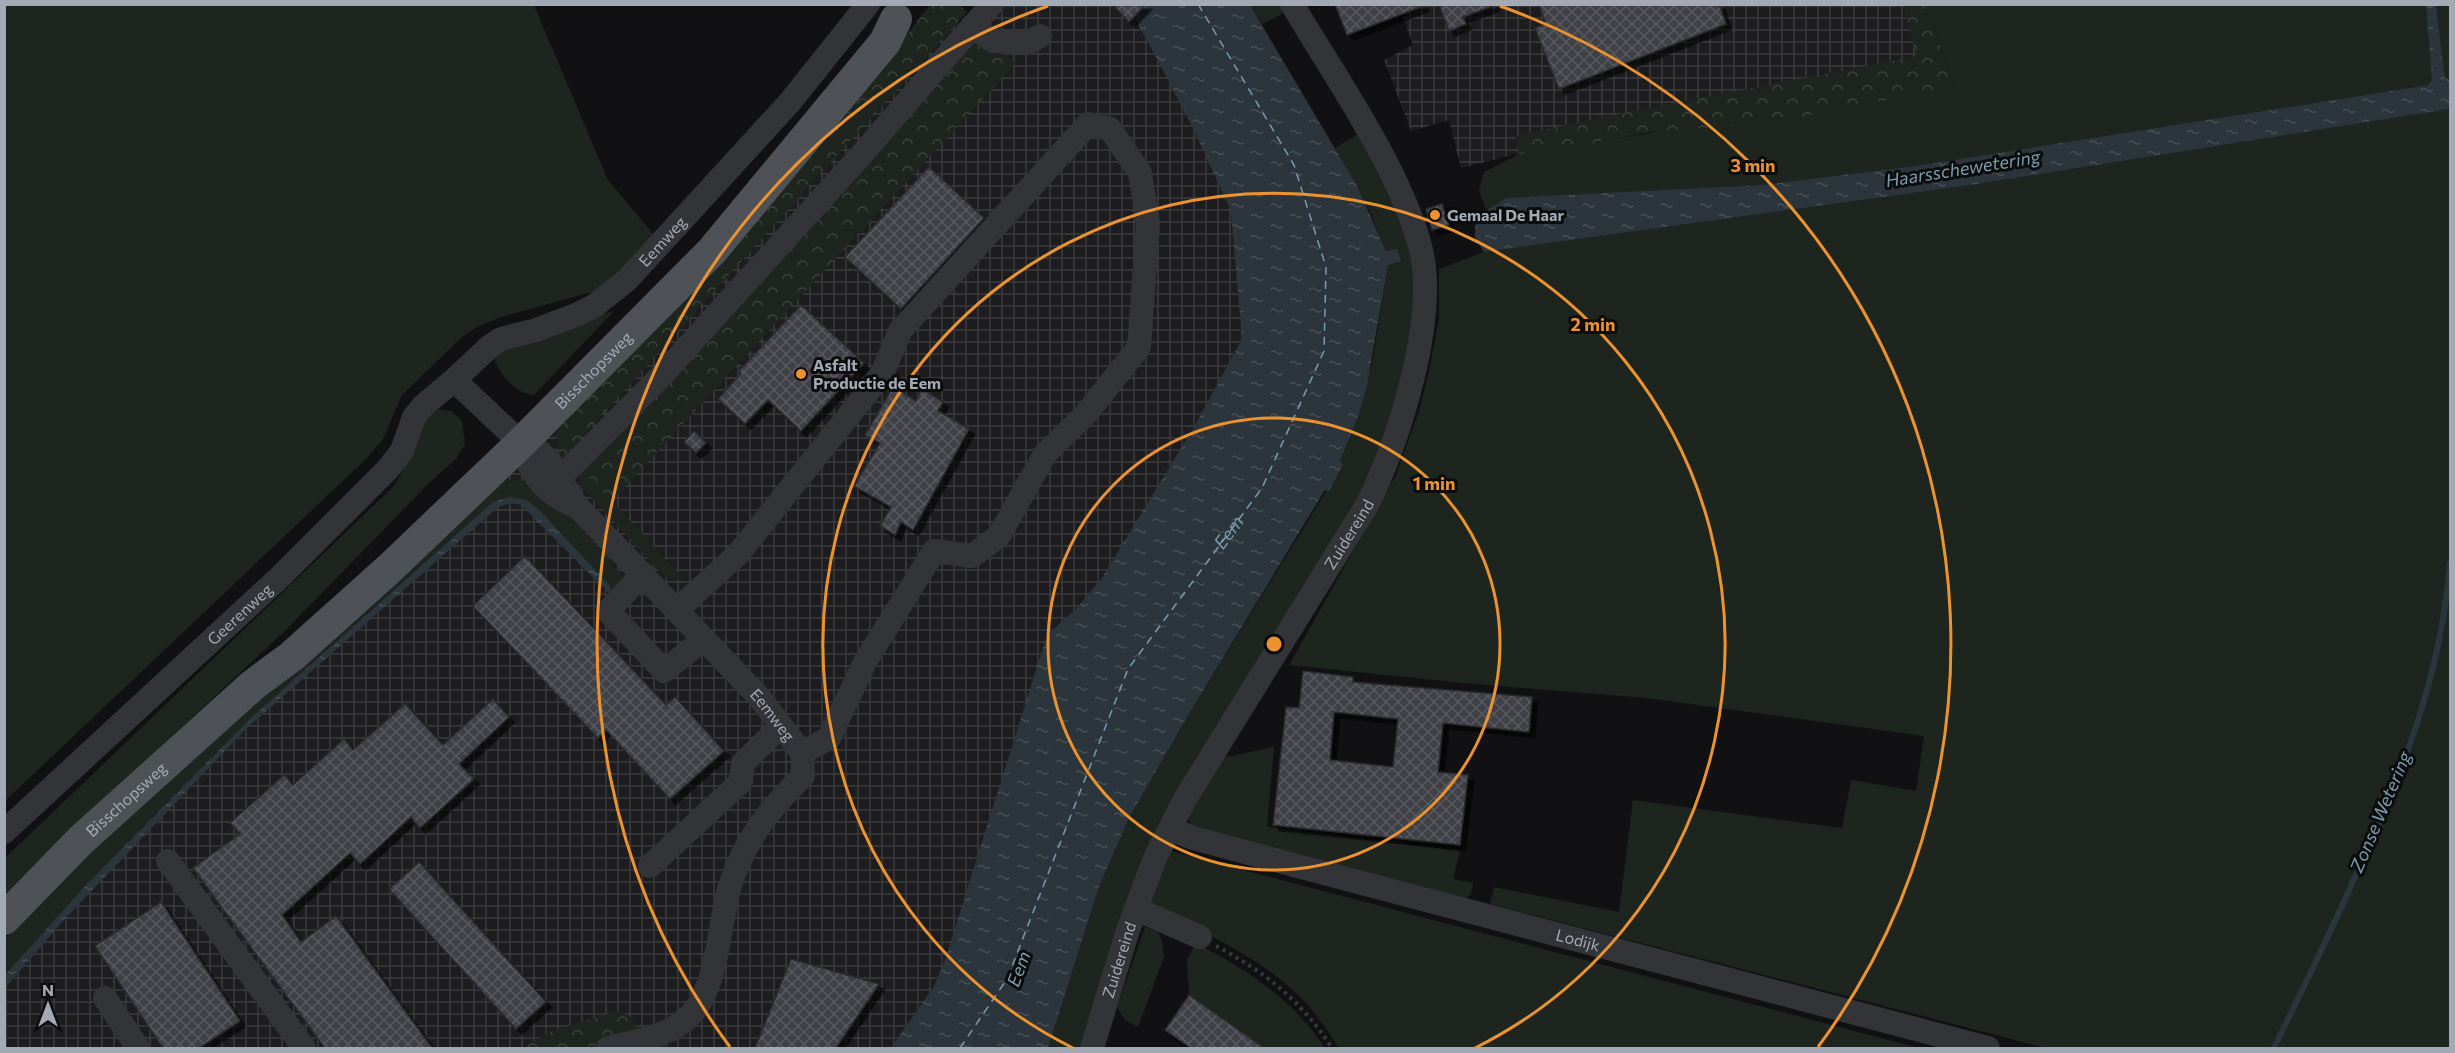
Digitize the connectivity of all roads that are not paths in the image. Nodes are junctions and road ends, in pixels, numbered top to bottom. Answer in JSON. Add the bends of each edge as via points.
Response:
{"nodes":[{"id":1,"x":868,"y":4,"type":"edge"},
{"id":2,"x":992,"y":4,"type":"edge"},
{"id":3,"x":1292,"y":4,"type":"edge"},
{"id":4,"x":901,"y":12,"type":"edge"},
{"id":5,"x":972,"y":26,"type":"junction"},
{"id":6,"x":1040,"y":36,"type":"dead end"},
{"id":7,"x":454,"y":380,"type":"junction"},
{"id":8,"x":514,"y":437,"type":"junction"},
{"id":9,"x":560,"y":478,"type":"junction"},
{"id":10,"x":577,"y":506,"type":"junction"},
{"id":11,"x":643,"y":574,"type":"junction"},
{"id":12,"x":677,"y":610,"type":"junction"},
{"id":13,"x":704,"y":639,"type":"junction"},
{"id":14,"x":781,"y":726,"type":"junction"},
{"id":15,"x":802,"y":753,"type":"junction"},
{"id":16,"x":1170,"y":829,"type":"junction"},
{"id":17,"x":4,"y":832,"type":"edge"},
{"id":18,"x":168,"y":861,"type":"dead end"},
{"id":19,"x":650,"y":866,"type":"dead end"},
{"id":20,"x":1136,"y":909,"type":"junction"},
{"id":21,"x":4,"y":919,"type":"edge"},
{"id":22,"x":1200,"y":938,"type":"road end"},
{"id":23,"x":105,"y":998,"type":"dead end"},
{"id":24,"x":138,"y":1048,"type":"edge"},
{"id":25,"x":304,"y":1048,"type":"edge"},
{"id":26,"x":608,"y":1048,"type":"edge"},
{"id":27,"x":1092,"y":1048,"type":"edge"},
{"id":28,"x":1988,"y":1048,"type":"edge"}],
"edges":[{"from":1,"to":7,"type":"street","name":"Eemweg","via":[[790,102],[619,287],[576,315],[501,339]]},
{"from":2,"to":5,"type":"street"},
{"from":3,"to":16,"type":"street","name":"Zuidereind","via":[[1372,138],[1408,213],[1424,267],[1423,318],[1401,417],[1373,493]]},
{"from":4,"to":8,"type":"main road","name":"Bisschopsweg","via":[[885,42],[712,251]]},
{"from":5,"to":6,"type":"street","via":[[993,41],[1028,43]]},
{"from":5,"to":9,"type":"street","via":[[679,356]]},
{"from":7,"to":8,"type":"street","name":"Eemweg"},
{"from":7,"to":17,"type":"street","name":"Geerenweg","via":[[414,417],[402,451],[387,470],[280,577]]},
{"from":8,"to":9,"type":"street","name":"Eemweg","via":[[540,452]]},
{"from":8,"to":10,"type":"street","name":"Eemweg","via":[[531,471],[544,486],[557,498]]},
{"from":8,"to":21,"type":"main road","name":"Bisschopsweg","via":[[354,576],[253,685],[81,840]]},
{"from":9,"to":10,"type":"street","name":"Eemweg"},
{"from":10,"to":11,"type":"street","name":"Eemweg"},
{"from":11,"to":12,"type":"street","name":"Eemweg"},
{"from":11,"to":13,"type":"street","via":[[608,611],[664,672]]},
{"from":12,"to":13,"type":"street","name":"Eemweg"},
{"from":12,"to":15,"type":"street","via":[[745,545],[882,374],[900,331],[908,322],[1088,124],[1110,129],[1140,173],[1148,224],[1139,346],[1086,414],[1045,454],[999,536],[972,556],[934,551],[865,662],[829,738]]},
{"from":13,"to":14,"type":"street","name":"Eemweg"},
{"from":14,"to":15,"type":"street","name":"Eemweg"},
{"from":14,"to":19,"type":"street","via":[[743,764],[741,782]]},
{"from":15,"to":26,"type":"street","name":"Eemweg","via":[[803,776],[772,807],[748,844],[729,888],[711,978],[694,1011],[668,1031]]},
{"from":16,"to":20,"type":"street","name":"Zuidereind"},
{"from":16,"to":28,"type":"street","name":"Lodijk"},
{"from":18,"to":25,"type":"street"},
{"from":20,"to":22,"type":"street"},
{"from":20,"to":27,"type":"street","name":"Zuidereind"},
{"from":23,"to":24,"type":"street"}]}
